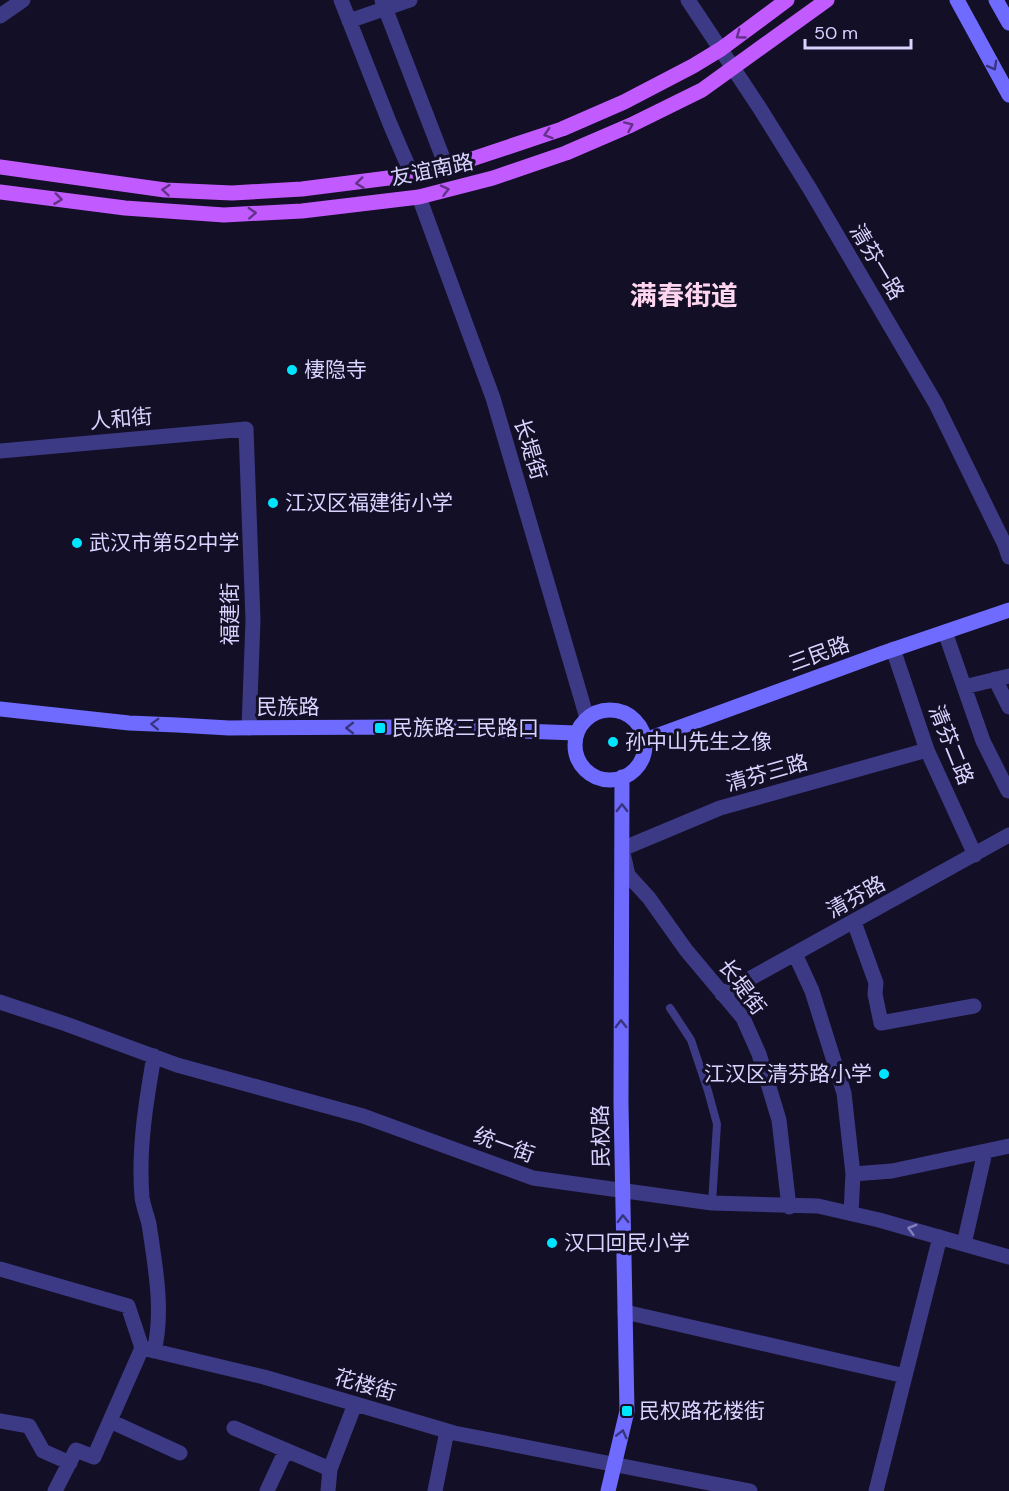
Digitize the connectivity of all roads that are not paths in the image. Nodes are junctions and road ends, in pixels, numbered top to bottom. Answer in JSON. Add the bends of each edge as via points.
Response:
{"nodes":[{"id":1,"x":22,"y":0,"type":"edge"},
{"id":2,"x":341,"y":0,"type":"edge"},
{"id":3,"x":410,"y":0,"type":"edge"},
{"id":4,"x":688,"y":0,"type":"edge"},
{"id":5,"x":787,"y":0,"type":"edge"},
{"id":6,"x":827,"y":0,"type":"edge"},
{"id":7,"x":957,"y":0,"type":"edge"},
{"id":8,"x":996,"y":0,"type":"edge"},
{"id":9,"x":384,"y":4,"type":"edge"},
{"id":10,"x":0,"y":16,"type":"edge"},
{"id":11,"x":349,"y":21,"type":"junction"},
{"id":12,"x":1009,"y":23,"type":"edge"},
{"id":13,"x":721,"y":49,"type":"junction"},
{"id":14,"x":734,"y":68,"type":"junction"},
{"id":15,"x":1009,"y":95,"type":"edge"},
{"id":16,"x":446,"y":166,"type":"junction"},
{"id":17,"x":0,"y":167,"type":"edge"},
{"id":18,"x":412,"y":175,"type":"junction"},
{"id":19,"x":0,"y":192,"type":"edge"},
{"id":20,"x":419,"y":197,"type":"junction"},
{"id":21,"x":246,"y":429,"type":"joint"},
{"id":22,"x":0,"y":451,"type":"edge"},
{"id":23,"x":1009,"y":557,"type":"edge"},
{"id":24,"x":1009,"y":610,"type":"edge"},
{"id":25,"x":945,"y":632,"type":"junction"},
{"id":26,"x":893,"y":649,"type":"junction"},
{"id":27,"x":1002,"y":678,"type":"edge"},
{"id":28,"x":964,"y":687,"type":"junction"},
{"id":29,"x":1009,"y":707,"type":"edge"},
{"id":30,"x":0,"y":709,"type":"edge"},
{"id":31,"x":587,"y":718,"type":"junction"},
{"id":32,"x":249,"y":728,"type":"junction"},
{"id":33,"x":576,"y":733,"type":"junction"},
{"id":34,"x":645,"y":740,"type":"junction"},
{"id":35,"x":927,"y":750,"type":"junction"},
{"id":36,"x":622,"y":777,"type":"junction"},
{"id":37,"x":1008,"y":791,"type":"edge"},
{"id":38,"x":1009,"y":835,"type":"edge"},
{"id":39,"x":622,"y":849,"type":"junction"},
{"id":40,"x":975,"y":855,"type":"junction"},
{"id":41,"x":854,"y":922,"type":"junction"},
{"id":42,"x":795,"y":954,"type":"junction"},
{"id":43,"x":722,"y":994,"type":"junction"},
{"id":44,"x":0,"y":1002,"type":"edge"},
{"id":45,"x":974,"y":1006,"type":"dead end"},
{"id":46,"x":669,"y":1008,"type":"dead end"},
{"id":47,"x":154,"y":1056,"type":"junction"},
{"id":48,"x":1009,"y":1146,"type":"edge"},
{"id":49,"x":985,"y":1152,"type":"junction"},
{"id":50,"x":853,"y":1174,"type":"junction"},
{"id":51,"x":622,"y":1190,"type":"junction"},
{"id":52,"x":712,"y":1203,"type":"junction"},
{"id":53,"x":789,"y":1207,"type":"junction"},
{"id":54,"x":850,"y":1213,"type":"junction"},
{"id":55,"x":940,"y":1237,"type":"junction"},
{"id":56,"x":964,"y":1244,"type":"junction"},
{"id":57,"x":1009,"y":1257,"type":"edge"},
{"id":58,"x":0,"y":1269,"type":"edge"},
{"id":59,"x":625,"y":1312,"type":"junction"},
{"id":60,"x":148,"y":1349,"type":"junction"},
{"id":61,"x":905,"y":1376,"type":"junction"},
{"id":62,"x":355,"y":1404,"type":"junction"},
{"id":63,"x":0,"y":1421,"type":"edge"},
{"id":64,"x":110,"y":1421,"type":"junction"},
{"id":65,"x":234,"y":1428,"type":"dead end"},
{"id":66,"x":447,"y":1431,"type":"junction"},
{"id":67,"x":286,"y":1450,"type":"junction"},
{"id":68,"x":180,"y":1453,"type":"dead end"},
{"id":69,"x":70,"y":1463,"type":"junction"},
{"id":70,"x":614,"y":1466,"type":"junction"},
{"id":71,"x":330,"y":1469,"type":"junction"},
{"id":72,"x":56,"y":1491,"type":"edge"},
{"id":73,"x":267,"y":1491,"type":"edge"},
{"id":74,"x":328,"y":1491,"type":"edge"},
{"id":75,"x":435,"y":1491,"type":"edge"},
{"id":76,"x":608,"y":1491,"type":"edge"},
{"id":77,"x":750,"y":1491,"type":"edge"},
{"id":78,"x":876,"y":1491,"type":"edge"}],
"edges":[{"from":1,"to":10,"type":"street"},
{"from":2,"to":11,"type":"street"},
{"from":3,"to":9,"type":"street"},
{"from":4,"to":13,"type":"street","name":"清芬一路"},
{"from":5,"to":13,"type":"main road","name":"友谊南路","one_way":true},
{"from":6,"to":14,"type":"main road","name":"友谊南路"},
{"from":7,"to":15,"type":"street","one_way":true},
{"from":8,"to":12,"type":"street"},
{"from":9,"to":11,"type":"street"},
{"from":9,"to":16,"type":"street"},
{"from":11,"to":18,"type":"street"},
{"from":13,"to":14,"type":"street","name":"清芬一路"},
{"from":13,"to":16,"type":"main road","name":"友谊南路","one_way":true,"via":[[624,102],[562,129]]},
{"from":20,"to":14,"type":"main road","name":"友谊南路","one_way":true,"via":[[493,178],[566,153],[631,126],[702,90]]},
{"from":14,"to":23,"type":"street","name":"清芬一路","via":[[936,404]]},
{"from":16,"to":18,"type":"main road","name":"友谊南路"},
{"from":18,"to":17,"type":"main road","name":"友谊南路","one_way":true,"via":[[232,194],[165,190]]},
{"from":19,"to":20,"type":"main road","name":"友谊南路","one_way":true,"via":[[125,208],[224,215],[302,211]]},
{"from":20,"to":31,"type":"street","name":"长堤街","via":[[493,398]]},
{"from":21,"to":22,"type":"street","name":"人和街"},
{"from":21,"to":32,"type":"street","name":"福建街","via":[[252,620]]},
{"from":24,"to":25,"type":"street","name":"三民路"},
{"from":25,"to":26,"type":"street","name":"三民路"},
{"from":25,"to":28,"type":"street"},
{"from":26,"to":34,"type":"street","name":"三民路"},
{"from":26,"to":35,"type":"street","name":"清芬二路"},
{"from":27,"to":28,"type":"street"},
{"from":27,"to":29,"type":"street"},
{"from":28,"to":37,"type":"street","via":[[983,741]]},
{"from":32,"to":30,"type":"street","name":"民族路","one_way":true,"via":[[129,723]]},
{"from":31,"to":33,"type":"street"},
{"from":31,"to":34,"type":"street","via":[[598,711],[622,711],[632,717]]},
{"from":33,"to":32,"type":"street","name":"民族路","one_way":true,"via":[[407,727]]},
{"from":33,"to":36,"type":"street","via":[[574,748],[578,760],[590,774],[602,779]]},
{"from":34,"to":36,"type":"street","via":[[642,761],[632,773]]},
{"from":35,"to":39,"type":"street","name":"清芬三路","via":[[720,808]]},
{"from":35,"to":40,"type":"street","name":"清芬二路"},
{"from":39,"to":36,"type":"street","name":"民权路","one_way":true},
{"from":38,"to":40,"type":"street","name":"清芬路"},
{"from":39,"to":43,"type":"street","name":"长堤街","via":[[628,875]]},
{"from":51,"to":39,"type":"street","name":"民权路","one_way":true},
{"from":40,"to":41,"type":"street","name":"清芬路"},
{"from":41,"to":42,"type":"street","name":"清芬路"},
{"from":41,"to":45,"type":"street","via":[[876,983],[874,994],[881,1023]]},
{"from":42,"to":43,"type":"street","name":"清芬路"},
{"from":42,"to":50,"type":"street","via":[[812,991],[844,1093]]},
{"from":43,"to":53,"type":"street","name":"长堤街","via":[[743,1018],[759,1054],[779,1120]]},
{"from":44,"to":47,"type":"street","name":"统一街"},
{"from":46,"to":52,"type":"lane","via":[[691,1040],[717,1124]]},
{"from":47,"to":51,"type":"street","name":"统一街","via":[[363,1116],[533,1178]]},
{"from":47,"to":60,"type":"street","via":[[142,1154],[142,1198],[156,1276],[159,1330]]},
{"from":48,"to":49,"type":"street"},
{"from":49,"to":50,"type":"street","via":[[892,1171]]},
{"from":49,"to":56,"type":"street"},
{"from":50,"to":54,"type":"street"},
{"from":51,"to":52,"type":"street","name":"统一街"},
{"from":59,"to":51,"type":"street","name":"民权路","one_way":true},
{"from":52,"to":53,"type":"street","name":"统一街"},
{"from":53,"to":54,"type":"street","name":"统一街","via":[[819,1206]]},
{"from":55,"to":54,"type":"street","name":"统一街","one_way":true},
{"from":55,"to":56,"type":"street","name":"统一街"},
{"from":55,"to":61,"type":"street"},
{"from":56,"to":57,"type":"street","name":"统一街"},
{"from":58,"to":60,"type":"street","via":[[128,1306]]},
{"from":59,"to":61,"type":"street"},
{"from":70,"to":59,"type":"street","name":"民权路","one_way":true,"via":[[627,1411]]},
{"from":60,"to":62,"type":"street","name":"花楼街"},
{"from":60,"to":64,"type":"street"},
{"from":61,"to":78,"type":"street"},
{"from":62,"to":66,"type":"street","name":"花楼街"},
{"from":62,"to":71,"type":"street"},
{"from":63,"to":69,"type":"street","via":[[29,1426],[43,1451]]},
{"from":64,"to":68,"type":"street"},
{"from":64,"to":69,"type":"street","via":[[94,1457],[76,1450]]},
{"from":65,"to":67,"type":"street"},
{"from":66,"to":70,"type":"street","name":"花楼街"},
{"from":66,"to":75,"type":"street"},
{"from":67,"to":71,"type":"street"},
{"from":67,"to":73,"type":"street"},
{"from":69,"to":72,"type":"street"},
{"from":70,"to":76,"type":"street","name":"民权路"},
{"from":70,"to":77,"type":"street","name":"花楼街"},
{"from":71,"to":74,"type":"street"}]}
